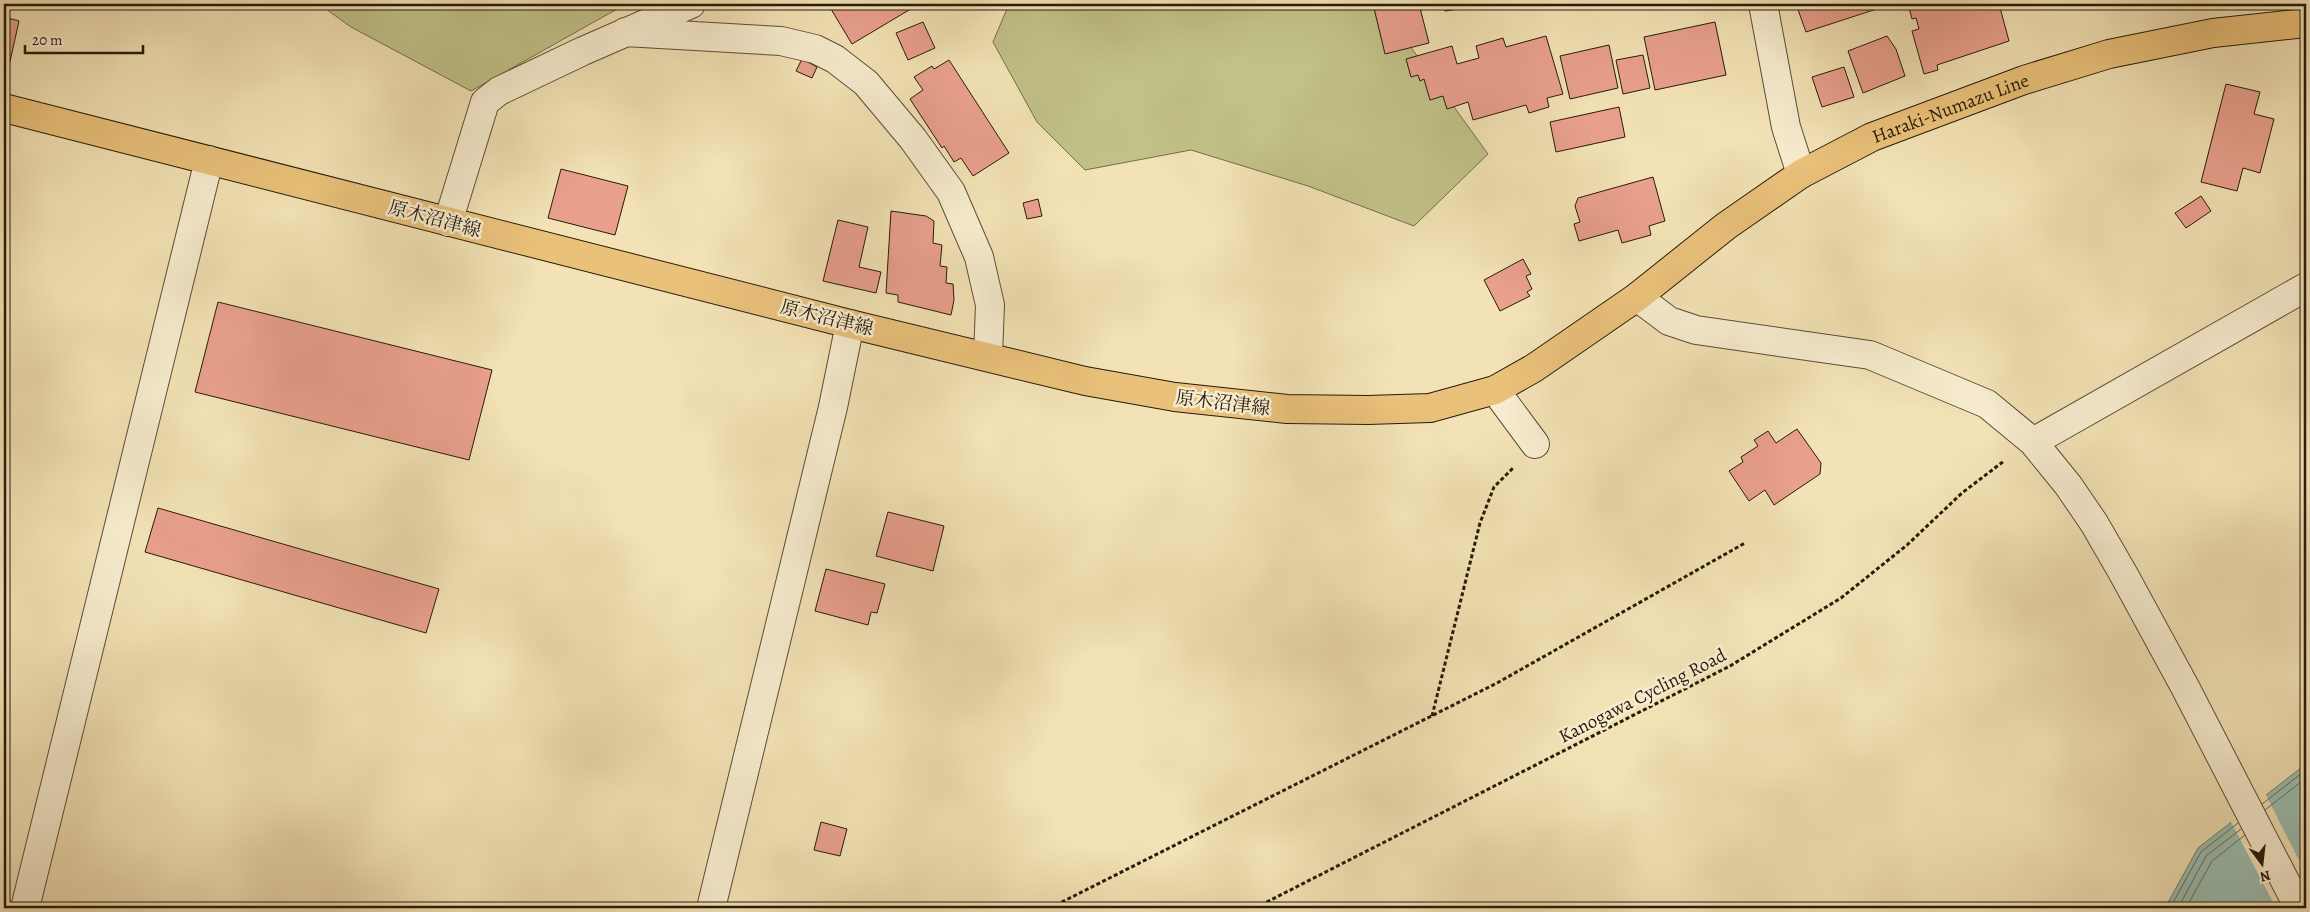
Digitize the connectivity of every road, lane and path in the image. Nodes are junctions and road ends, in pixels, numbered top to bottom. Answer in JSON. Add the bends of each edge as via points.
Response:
{"nodes":[{"id":1,"x":691,"y":4,"type":"edge"},
{"id":2,"x":1763,"y":4,"type":"edge"},
{"id":3,"x":2306,"y":23,"type":"edge"},
{"id":4,"x":625,"y":32,"type":"junction"},
{"id":5,"x":4,"y":108,"type":"edge"},
{"id":6,"x":209,"y":160,"type":"junction"},
{"id":7,"x":1801,"y":174,"type":"junction"},
{"id":8,"x":448,"y":222,"type":"junction"},
{"id":9,"x":2306,"y":287,"type":"edge"},
{"id":10,"x":1637,"y":297,"type":"junction"},
{"id":11,"x":850,"y":324,"type":"junction"},
{"id":12,"x":988,"y":356,"type":"junction"},
{"id":13,"x":1495,"y":390,"type":"junction"},
{"id":14,"x":1535,"y":444,"type":"joint"},
{"id":15,"x":2040,"y":449,"type":"junction"},
{"id":16,"x":2010,"y":457,"type":"dead end"},
{"id":17,"x":1745,"y":544,"type":"dead end"},
{"id":18,"x":1432,"y":717,"type":"junction"},
{"id":19,"x":26,"y":908,"type":"edge"},
{"id":20,"x":711,"y":908,"type":"edge"},
{"id":21,"x":1050,"y":908,"type":"edge"},
{"id":22,"x":1255,"y":908,"type":"edge"},
{"id":23,"x":2299,"y":908,"type":"edge"}],
"edges":[{"from":1,"to":4,"type":"street"},
{"from":2,"to":7,"type":"street","via":[[1786,128]]},
{"from":3,"to":7,"type":"main road","name":"Haraki-Numazu Line","via":[[2213,33],[2090,60],[2024,80],[1872,137]]},
{"from":4,"to":8,"type":"street","via":[[498,91],[485,102]]},
{"from":4,"to":12,"type":"street","via":[[780,41],[815,48],[836,59],[866,83],[913,139],[951,192],[979,257],[990,305]]},
{"from":5,"to":6,"type":"main road","name":"原木沼津線"},
{"from":6,"to":8,"type":"main road","name":"原木沼津線"},
{"from":6,"to":19,"type":"street"},
{"from":7,"to":10,"type":"main road","name":"Haraki-Numazu Line","via":[[1726,226]]},
{"from":8,"to":11,"type":"main road","name":"原木沼津線"},
{"from":9,"to":15,"type":"street"},
{"from":10,"to":13,"type":"main road","name":"原木沼津線","via":[[1534,368]]},
{"from":10,"to":15,"type":"street","via":[[1668,321],[1696,330],[1870,355],[1987,404]]},
{"from":11,"to":12,"type":"main road","name":"原木沼津線"},
{"from":11,"to":20,"type":"street","via":[[833,407]]},
{"from":12,"to":13,"type":"main road","name":"原木沼津線","via":[[1085,381],[1175,396],[1287,409],[1430,408]]},
{"from":13,"to":14,"type":"street"},
{"from":14,"to":18,"type":"path","via":[[1494,487],[1480,524]]},
{"from":15,"to":23,"type":"street","via":[[2094,523],[2152,624]]},
{"from":16,"to":22,"type":"path","name":"Kanogawa Cycling Road","via":[[1962,493],[1908,545],[1841,598],[1730,666]]},
{"from":17,"to":18,"type":"path"},
{"from":18,"to":21,"type":"path"}]}
